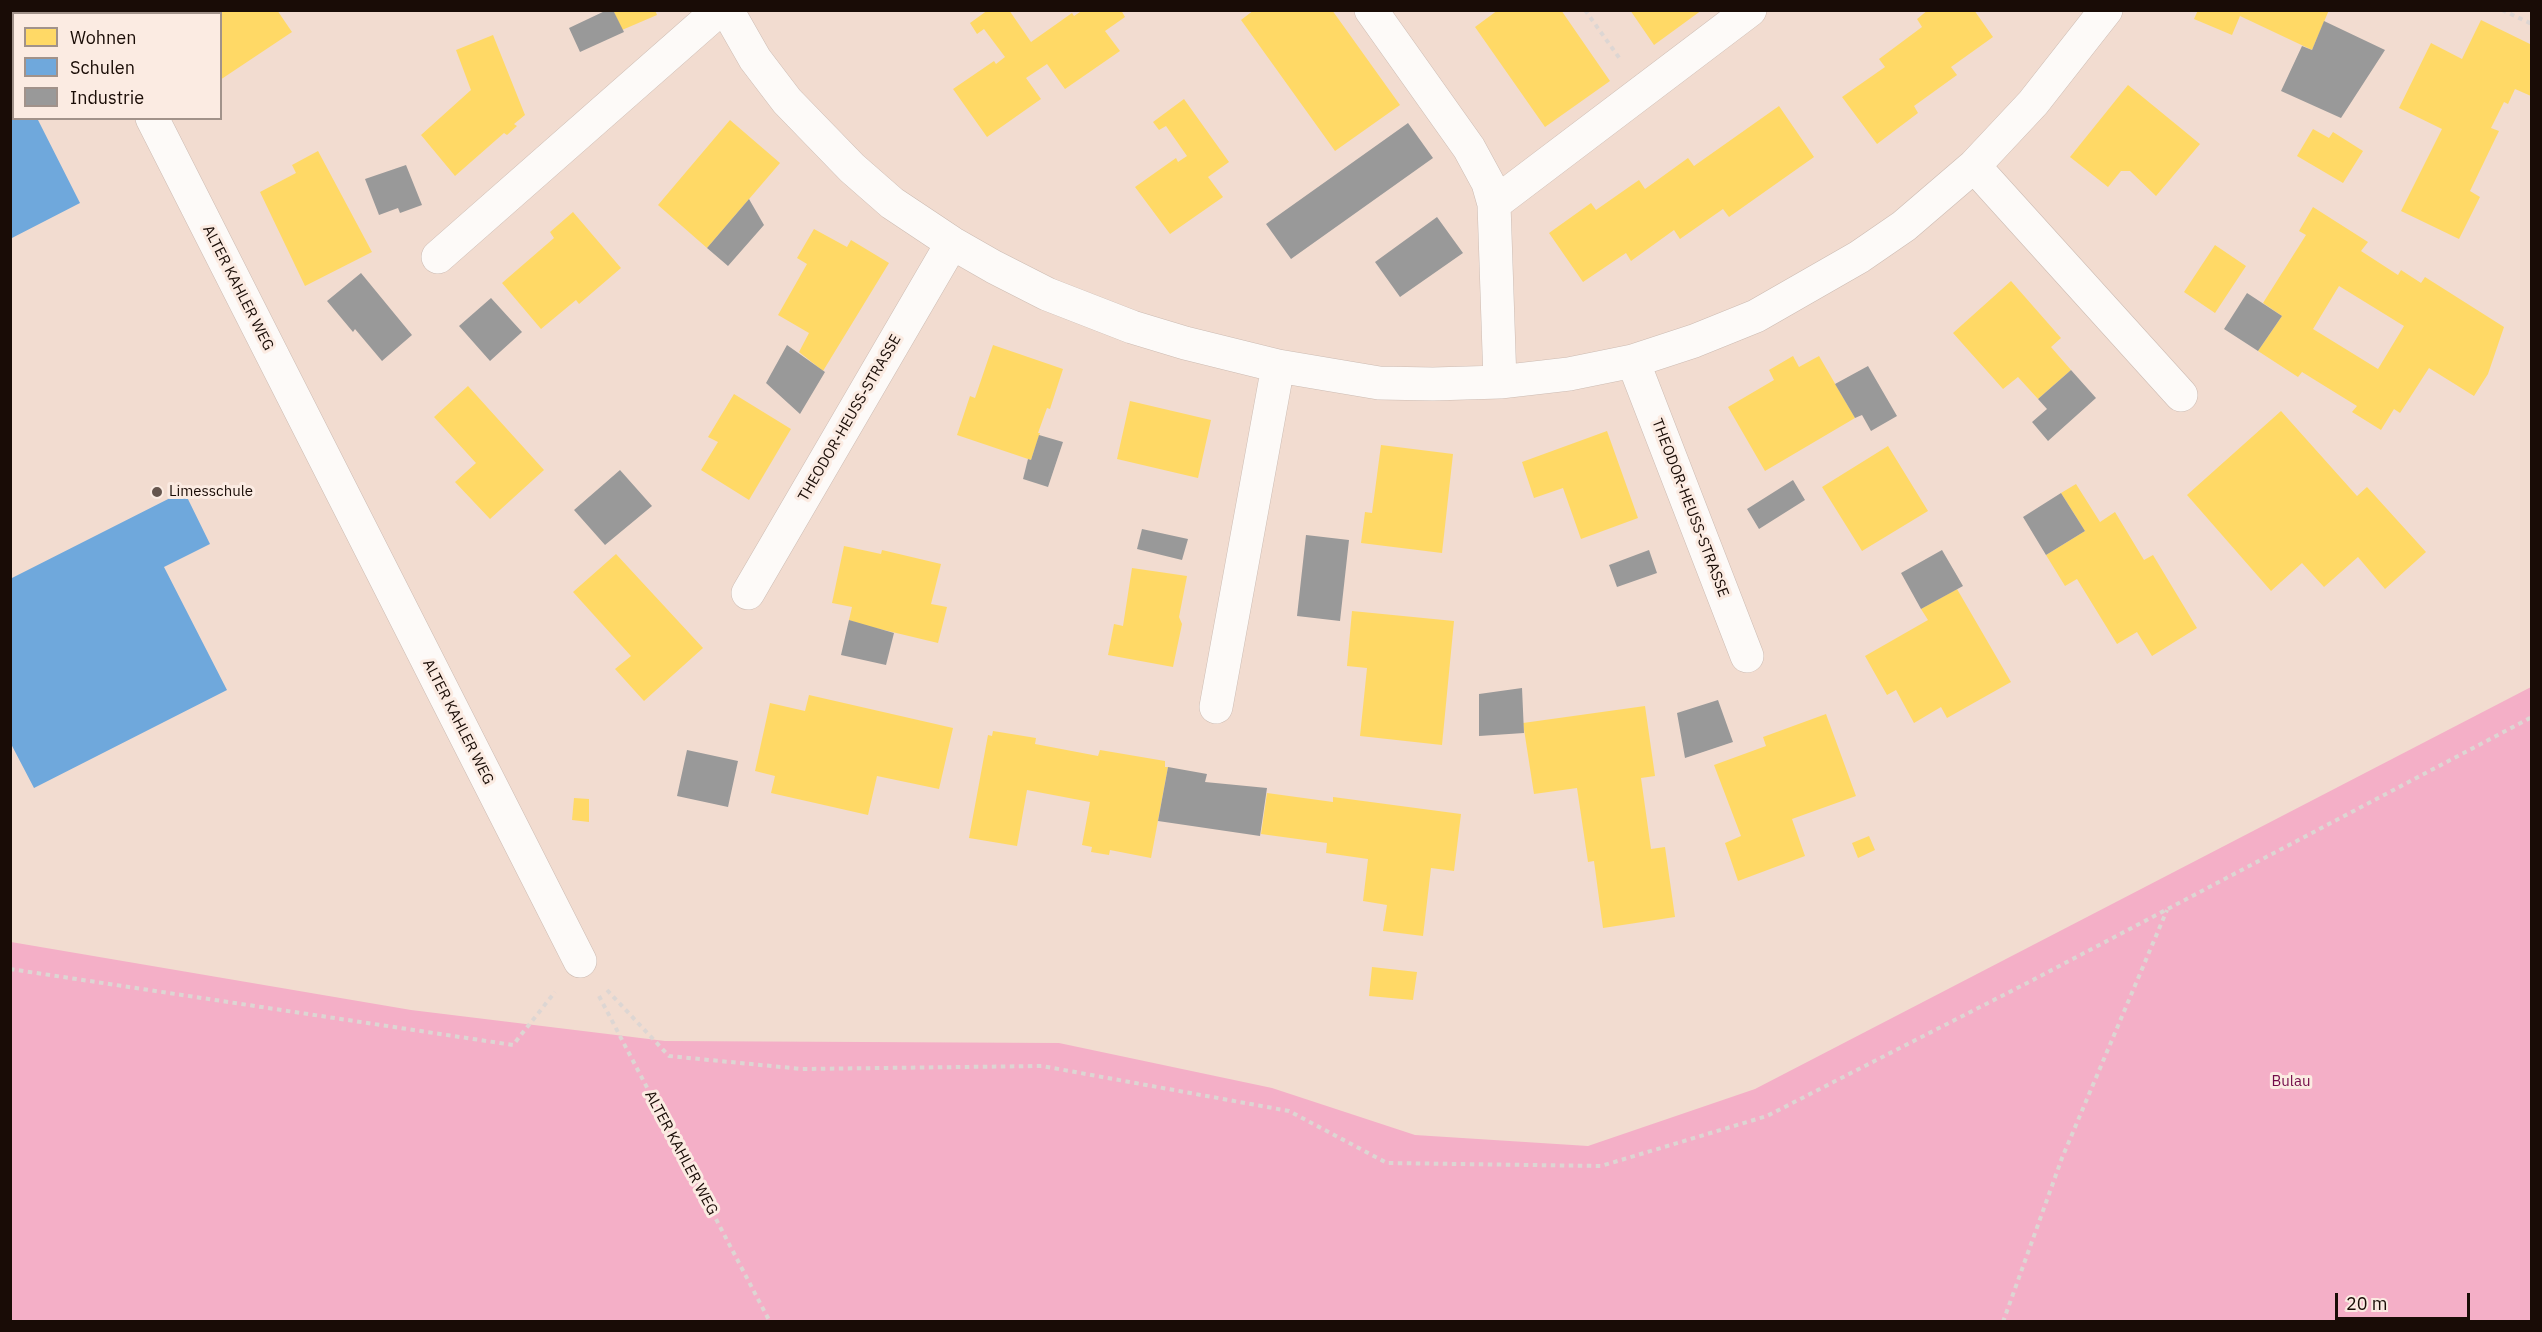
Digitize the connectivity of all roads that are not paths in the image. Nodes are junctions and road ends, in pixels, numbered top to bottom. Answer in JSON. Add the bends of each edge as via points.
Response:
{"nodes":[{"id":1,"x":719,"y":10,"type":"edge"},
{"id":2,"x":727,"y":10,"type":"edge"},
{"id":3,"x":1371,"y":10,"type":"edge"},
{"id":4,"x":1750,"y":10,"type":"edge"},
{"id":5,"x":2106,"y":10,"type":"edge"},
{"id":6,"x":153,"y":120,"type":"edge"},
{"id":7,"x":1974,"y":166,"type":"junction"},
{"id":8,"x":1494,"y":204,"type":"junction"},
{"id":9,"x":952,"y":243,"type":"junction"},
{"id":10,"x":438,"y":257,"type":"dead end"},
{"id":11,"x":1634,"y":360,"type":"junction"},
{"id":12,"x":1278,"y":366,"type":"junction"},
{"id":13,"x":1500,"y":382,"type":"junction"},
{"id":14,"x":2181,"y":395,"type":"dead end"},
{"id":15,"x":748,"y":593,"type":"dead end"},
{"id":16,"x":1747,"y":656,"type":"dead end"},
{"id":17,"x":1216,"y":707,"type":"dead end"},
{"id":18,"x":580,"y":961,"type":"road end"}],
"edges":[{"from":1,"to":10,"type":"street"},
{"from":2,"to":9,"type":"street","via":[[754,59],[820,136],[892,203]]},
{"from":3,"to":8,"type":"street","via":[[1469,148],[1488,183]]},
{"from":4,"to":8,"type":"street"},
{"from":5,"to":7,"type":"street","via":[[2033,103]]},
{"from":6,"to":18,"type":"street","name":"ALTER KAHLER WEG"},
{"from":7,"to":11,"type":"street","via":[[1904,226],[1811,285],[1756,316]]},
{"from":7,"to":14,"type":"street"},
{"from":8,"to":13,"type":"street"},
{"from":9,"to":12,"type":"street","via":[[1047,294],[1132,327]]},
{"from":9,"to":15,"type":"street","name":"THEODOR-HEUSS-STRASSE"},
{"from":11,"to":13,"type":"street","via":[[1569,374]]},
{"from":11,"to":16,"type":"street","name":"THEODOR-HEUSS-STRASSE"},
{"from":12,"to":13,"type":"street","via":[[1379,383]]},
{"from":12,"to":17,"type":"street"}]}
